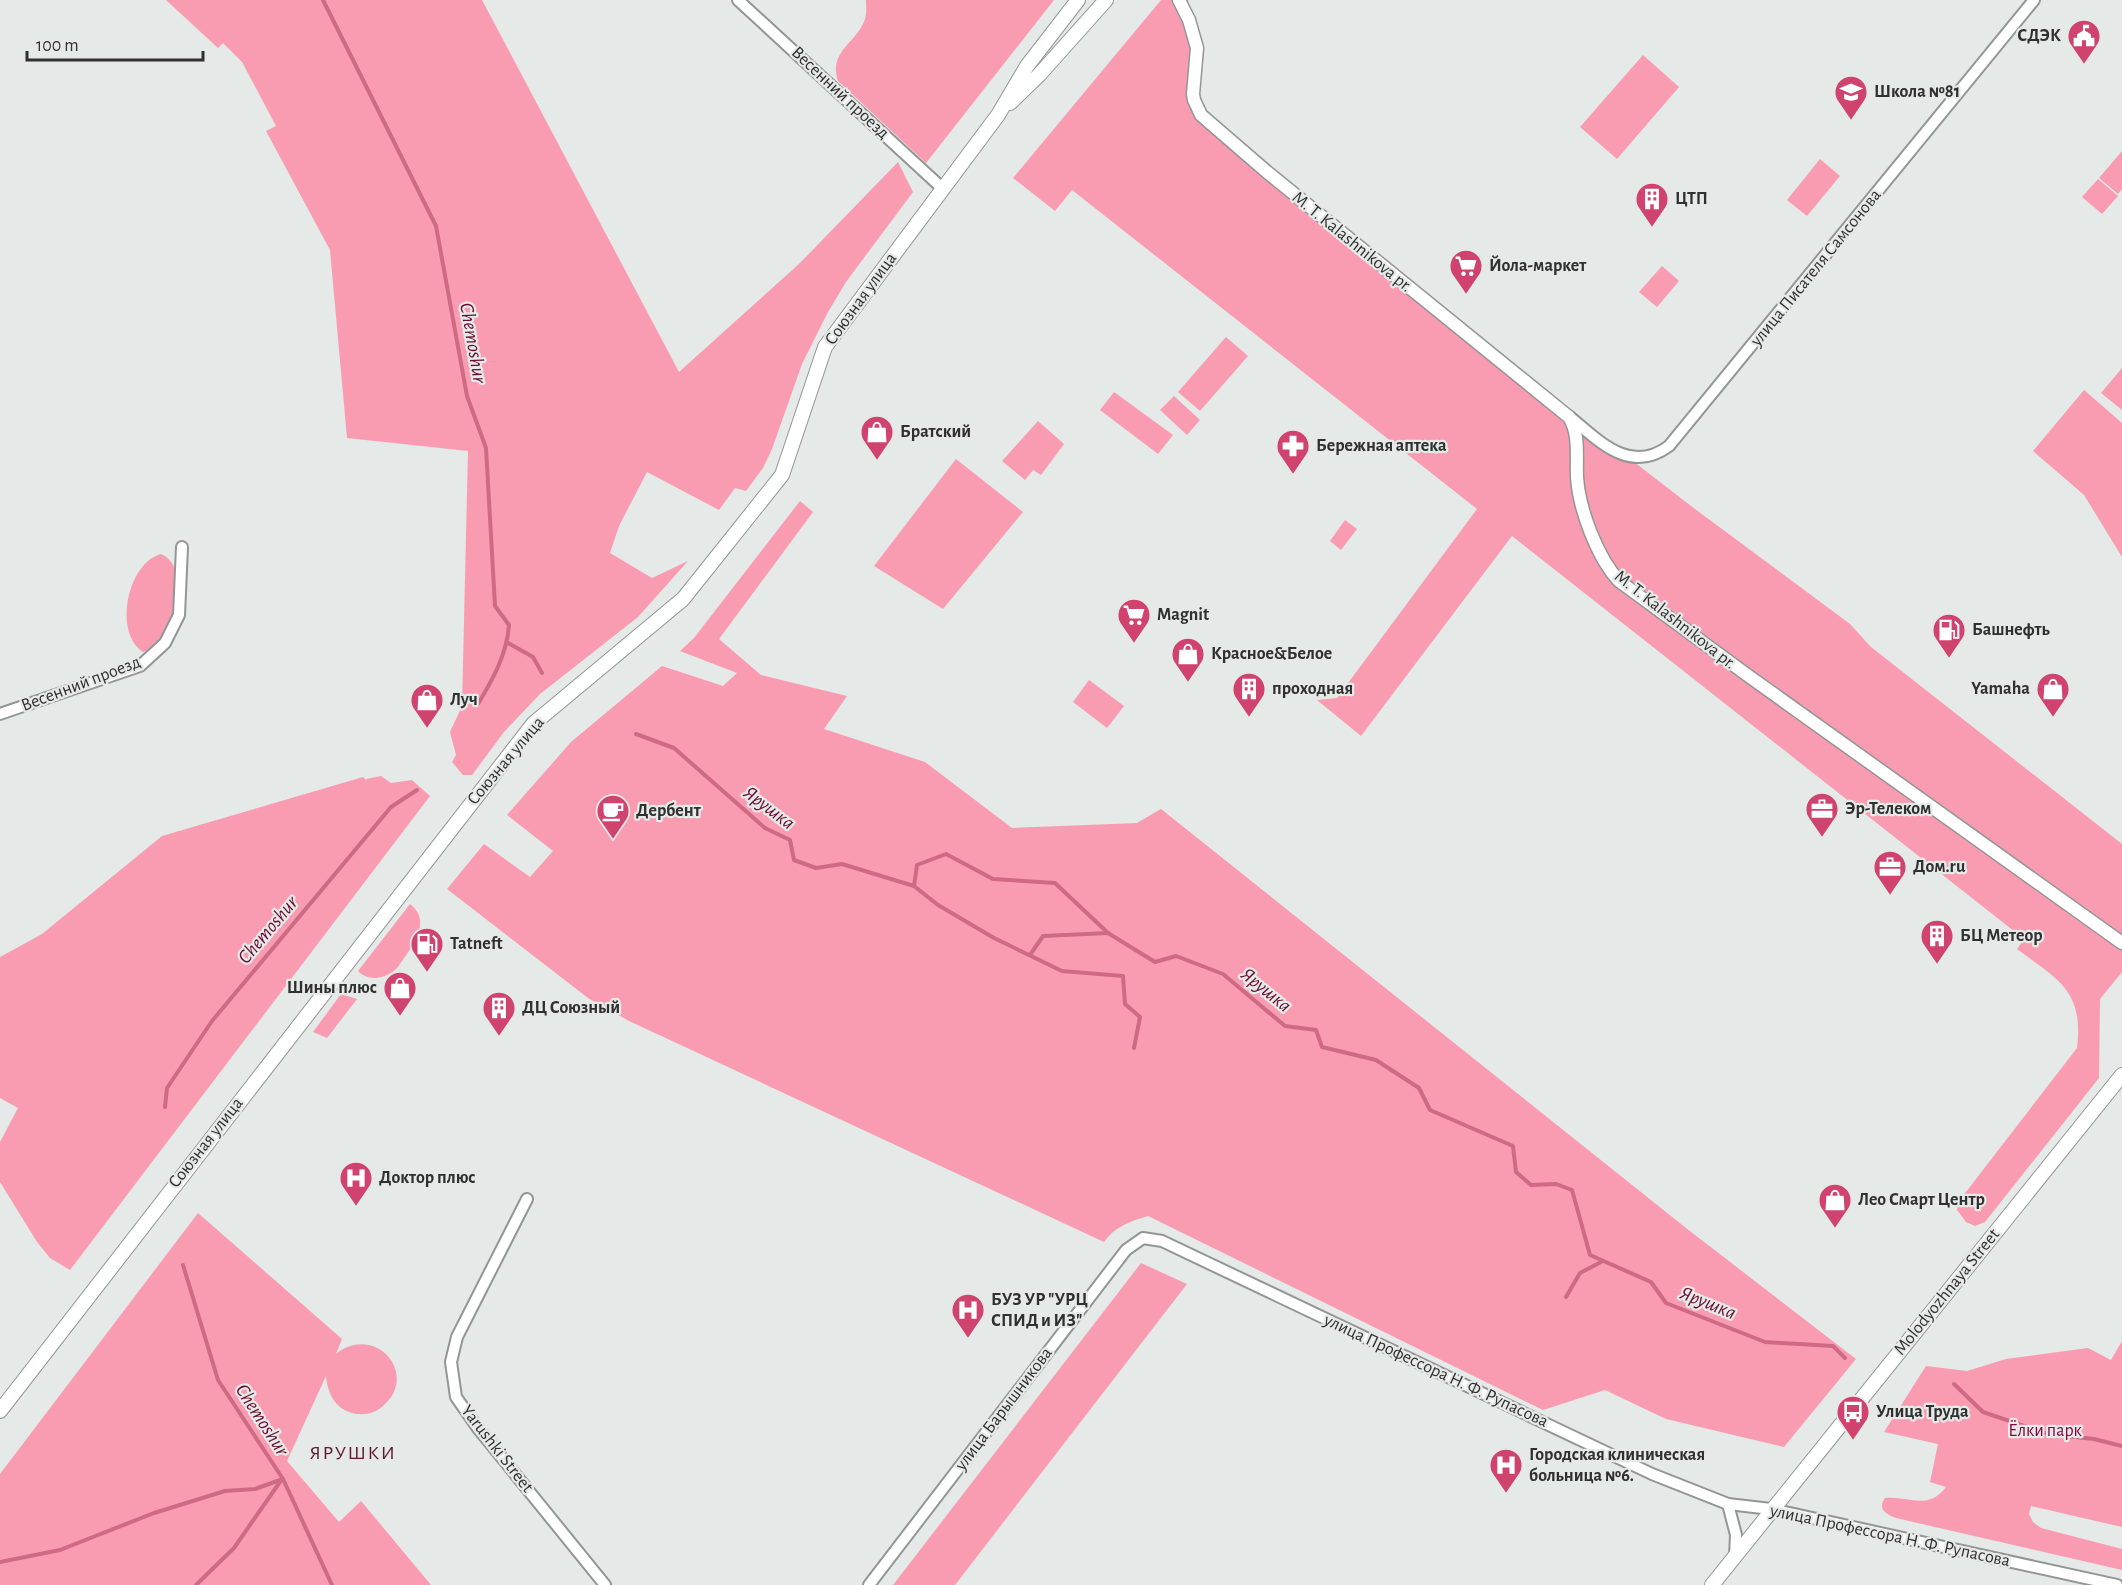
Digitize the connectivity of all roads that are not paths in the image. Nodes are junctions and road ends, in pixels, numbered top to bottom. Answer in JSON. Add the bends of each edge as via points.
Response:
{"nodes":[{"id":1,"x":738,"y":0,"type":"edge"},
{"id":2,"x":1078,"y":0,"type":"edge"},
{"id":3,"x":1106,"y":0,"type":"edge"},
{"id":4,"x":1179,"y":0,"type":"edge"},
{"id":5,"x":2034,"y":0,"type":"edge"},
{"id":6,"x":1027,"y":66,"type":"junction"},
{"id":7,"x":1039,"y":75,"type":"junction"},
{"id":8,"x":998,"y":115,"type":"junction"},
{"id":9,"x":942,"y":188,"type":"junction"},
{"id":10,"x":1569,"y":417,"type":"junction"},
{"id":11,"x":182,"y":547,"type":"dead end"},
{"id":12,"x":0,"y":714,"type":"edge"},
{"id":13,"x":2122,"y":943,"type":"edge"},
{"id":14,"x":2122,"y":1074,"type":"edge"},
{"id":15,"x":527,"y":1198,"type":"dead end"},
{"id":16,"x":1143,"y":1238,"type":"joint"},
{"id":17,"x":0,"y":1411,"type":"edge"},
{"id":18,"x":1728,"y":1504,"type":"junction"},
{"id":19,"x":1772,"y":1509,"type":"junction"},
{"id":20,"x":1735,"y":1556,"type":"junction"},
{"id":21,"x":605,"y":1585,"type":"edge"},
{"id":22,"x":869,"y":1585,"type":"edge"},
{"id":23,"x":1712,"y":1585,"type":"edge"},
{"id":24,"x":2117,"y":1585,"type":"edge"}],
"edges":[{"from":1,"to":9,"type":"street","name":"Весенний проезд"},
{"from":2,"to":6,"type":"main road","name":"Союзная улица"},
{"from":3,"to":7,"type":"main road","name":"Союзная улица"},
{"from":4,"to":10,"type":"street","name":"M. T. Kalashnikova pr.","via":[[1197,48],[1193,94],[1201,115]]},
{"from":5,"to":10,"type":"street","name":"улица Писателя Самсонова","via":[[1673,443],[1656,454],[1626,456],[1612,451]]},
{"from":6,"to":7,"type":"main road"},
{"from":6,"to":8,"type":"main road","name":"Союзная улица"},
{"from":7,"to":8,"type":"main road","name":"Союзная улица"},
{"from":8,"to":9,"type":"main road","name":"Союзная улица"},
{"from":9,"to":17,"type":"main road","name":"Союзная улица","via":[[825,347],[782,475],[683,599],[532,724]]},
{"from":10,"to":13,"type":"street","name":"M. T. Kalashnikova pr.","via":[[1575,429],[1582,505],[1605,562],[1619,581]]},
{"from":11,"to":12,"type":"street","name":"Весенний проезд","via":[[179,615],[165,643],[140,666]]},
{"from":14,"to":19,"type":"main road","name":"Molodyozhnaya Street"},
{"from":15,"to":21,"type":"street","name":"Yarushki Street","via":[[457,1337],[451,1362],[456,1397]]},
{"from":16,"to":18,"type":"street","name":"улица Профессора Н. Ф. Рупасова","via":[[1162,1241],[1652,1474]]},
{"from":16,"to":22,"type":"street","name":"улица Барышникова","via":[[1126,1250]]},
{"from":18,"to":19,"type":"street","name":"улица Профессора Н. Ф. Рупасова"},
{"from":18,"to":20,"type":"street","via":[[1736,1535]]},
{"from":19,"to":20,"type":"main road","name":"Molodyozhnaya Street"},
{"from":19,"to":24,"type":"street","name":"улица Профессора Н. Ф. Рупасова"},
{"from":20,"to":23,"type":"main road","name":"Molodyozhnaya Street"}]}
